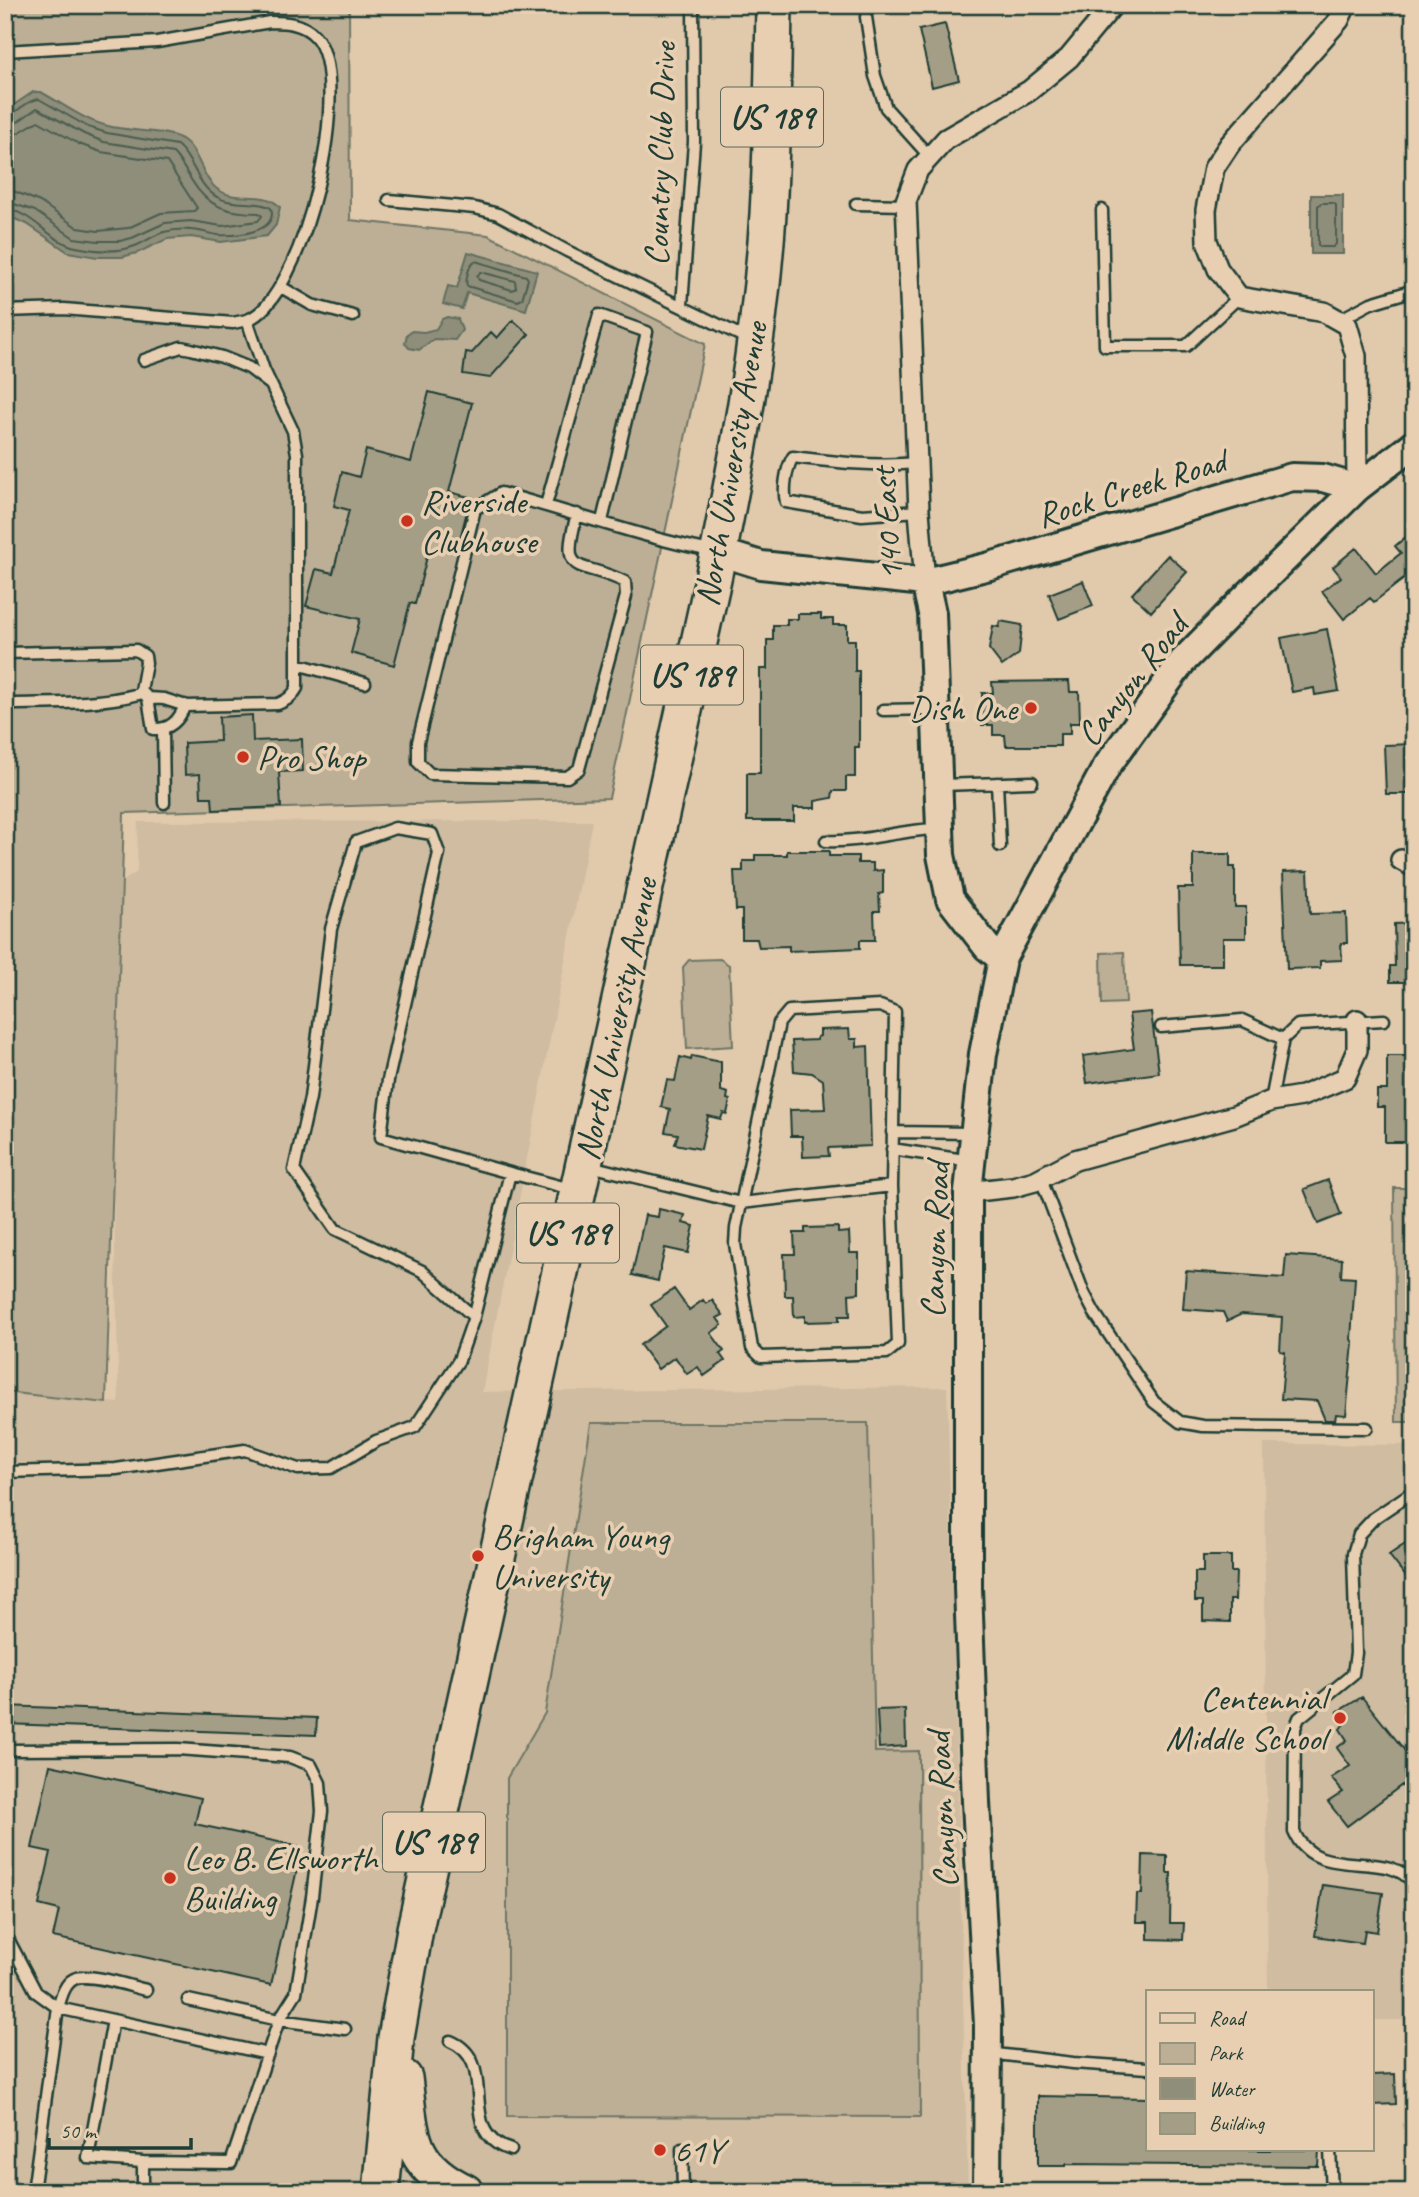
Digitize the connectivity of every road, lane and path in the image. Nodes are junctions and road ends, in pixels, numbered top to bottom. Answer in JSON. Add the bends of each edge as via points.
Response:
{"nodes":[{"id":1,"x":693,"y":5,"type":"edge"},
{"id":2,"x":774,"y":5,"type":"edge"},
{"id":3,"x":1113,"y":5,"type":"edge"},
{"id":4,"x":1346,"y":5,"type":"edge"},
{"id":5,"x":866,"y":18,"type":"dead end"},
{"id":6,"x":5,"y":51,"type":"edge"},
{"id":7,"x":930,"y":157,"type":"junction"},
{"id":8,"x":388,"y":200,"type":"dead end"},
{"id":9,"x":856,"y":204,"type":"dead end"},
{"id":10,"x":906,"y":205,"type":"junction"},
{"id":11,"x":1102,"y":209,"type":"dead end"},
{"id":12,"x":281,"y":287,"type":"junction"},
{"id":13,"x":1414,"y":290,"type":"edge"},
{"id":14,"x":1239,"y":297,"type":"junction"},
{"id":15,"x":682,"y":305,"type":"junction"},
{"id":16,"x":5,"y":311,"type":"edge"},
{"id":17,"x":353,"y":316,"type":"dead end"},
{"id":18,"x":247,"y":320,"type":"junction"},
{"id":19,"x":1339,"y":320,"type":"junction"},
{"id":20,"x":754,"y":342,"type":"junction"},
{"id":21,"x":144,"y":360,"type":"dead end"},
{"id":22,"x":270,"y":384,"type":"junction"},
{"id":23,"x":1414,"y":444,"type":"edge"},
{"id":24,"x":917,"y":463,"type":"junction"},
{"id":25,"x":1357,"y":488,"type":"junction"},
{"id":26,"x":546,"y":505,"type":"junction"},
{"id":27,"x":919,"y":511,"type":"junction"},
{"id":28,"x":577,"y":514,"type":"junction"},
{"id":29,"x":602,"y":521,"type":"junction"},
{"id":30,"x":719,"y":552,"type":"junction"},
{"id":31,"x":925,"y":582,"type":"junction"},
{"id":32,"x":5,"y":653,"type":"edge"},
{"id":33,"x":297,"y":664,"type":"junction"},
{"id":34,"x":365,"y":683,"type":"dead end"},
{"id":35,"x":145,"y":694,"type":"junction"},
{"id":36,"x":5,"y":704,"type":"edge"},
{"id":37,"x":185,"y":705,"type":"junction"},
{"id":38,"x":934,"y":709,"type":"junction"},
{"id":39,"x":883,"y":710,"type":"dead end"},
{"id":40,"x":163,"y":729,"type":"junction"},
{"id":41,"x":1031,"y":782,"type":"dead end"},
{"id":42,"x":998,"y":783,"type":"junction"},
{"id":43,"x":938,"y":785,"type":"junction"},
{"id":44,"x":164,"y":803,"type":"dead end"},
{"id":45,"x":940,"y":828,"type":"junction"},
{"id":46,"x":826,"y":841,"type":"dead end"},
{"id":47,"x":1000,"y":846,"type":"dead end"},
{"id":48,"x":1002,"y":959,"type":"junction"},
{"id":49,"x":1357,"y":1020,"type":"junction"},
{"id":50,"x":1384,"y":1020,"type":"dead end"},
{"id":51,"x":1161,"y":1027,"type":"dead end"},
{"id":52,"x":1283,"y":1038,"type":"junction"},
{"id":53,"x":1271,"y":1101,"type":"junction"},
{"id":54,"x":892,"y":1132,"type":"junction"},
{"id":55,"x":974,"y":1133,"type":"junction"},
{"id":56,"x":892,"y":1149,"type":"junction"},
{"id":57,"x":971,"y":1161,"type":"junction"},
{"id":58,"x":510,"y":1173,"type":"junction"},
{"id":59,"x":581,"y":1177,"type":"junction"},
{"id":60,"x":1041,"y":1179,"type":"junction"},
{"id":61,"x":892,"y":1185,"type":"junction"},
{"id":62,"x":968,"y":1192,"type":"junction"},
{"id":63,"x":741,"y":1203,"type":"junction"},
{"id":64,"x":474,"y":1317,"type":"junction"},
{"id":65,"x":1367,"y":1428,"type":"dead end"},
{"id":66,"x":5,"y":1472,"type":"edge"},
{"id":67,"x":1414,"y":1491,"type":"edge"},
{"id":68,"x":5,"y":1750,"type":"edge"},
{"id":69,"x":1414,"y":1884,"type":"edge"},
{"id":70,"x":5,"y":1933,"type":"edge"},
{"id":71,"x":146,"y":1990,"type":"dead end"},
{"id":72,"x":188,"y":2000,"type":"dead end"},
{"id":73,"x":58,"y":2008,"type":"junction"},
{"id":74,"x":400,"y":2015,"type":"junction"},
{"id":75,"x":113,"y":2020,"type":"junction"},
{"id":76,"x":279,"y":2020,"type":"junction"},
{"id":77,"x":345,"y":2029,"type":"dead end"},
{"id":78,"x":450,"y":2041,"type":"dead end"},
{"id":79,"x":988,"y":2053,"type":"junction"},
{"id":80,"x":268,"y":2054,"type":"junction"},
{"id":81,"x":1146,"y":2068,"type":"edge"},
{"id":82,"x":682,"y":2149,"type":"dead end"},
{"id":83,"x":511,"y":2150,"type":"dead end"},
{"id":84,"x":1330,"y":2152,"type":"edge"},
{"id":85,"x":143,"y":2162,"type":"junction"},
{"id":86,"x":33,"y":2192,"type":"edge"},
{"id":87,"x":143,"y":2192,"type":"edge"},
{"id":88,"x":381,"y":2192,"type":"edge"},
{"id":89,"x":465,"y":2192,"type":"edge"},
{"id":90,"x":682,"y":2192,"type":"edge"},
{"id":91,"x":987,"y":2192,"type":"edge"},
{"id":92,"x":1332,"y":2192,"type":"edge"}],
"edges":[{"from":1,"to":15,"type":"lane","name":"Country Club Drive","via":[[694,142]]},
{"from":2,"to":20,"type":"highway","name":"North University Avenue","number":"US 189","via":[[768,215]]},
{"from":3,"to":7,"type":"street","name":"140 East","via":[[1069,58],[1029,91],[946,139]]},
{"from":4,"to":14,"type":"street","via":[[1339,20],[1230,144],[1214,169],[1206,209],[1207,241],[1218,269]]},
{"from":5,"to":7,"type":"lane","via":[[874,76],[886,108]]},
{"from":6,"to":12,"type":"lane","via":[[157,42],[270,22],[306,28],[322,47],[330,102],[322,169],[291,269]]},
{"from":7,"to":10,"type":"street","name":"140 East","via":[[918,170]]},
{"from":8,"to":15,"type":"lane","name":"Country Club Drive","via":[[498,214]]},
{"from":9,"to":10,"type":"lane"},
{"from":10,"to":24,"type":"street","name":"140 East"},
{"from":11,"to":14,"type":"lane","via":[[1105,346],[1186,346]]},
{"from":12,"to":17,"type":"lane","via":[[313,305]]},
{"from":12,"to":18,"type":"lane","via":[[256,317]]},
{"from":13,"to":19,"type":"lane","via":[[1371,303]]},
{"from":14,"to":19,"type":"street","via":[[1324,312]]},
{"from":15,"to":20,"type":"lane","name":"Country Club Drive"},
{"from":16,"to":18,"type":"lane","via":[[64,309],[233,323]]},
{"from":18,"to":22,"type":"lane"},
{"from":19,"to":25,"type":"street","via":[[1348,325],[1356,356]]},
{"from":20,"to":30,"type":"highway","name":"North University Avenue","number":"US 189"},
{"from":21,"to":22,"type":"lane","via":[[181,347],[249,368]]},
{"from":22,"to":33,"type":"lane","via":[[293,431],[297,454]]},
{"from":23,"to":25,"type":"main road","name":"Canyon Road"},
{"from":24,"to":27,"type":"street","name":"140 East"},
{"from":24,"to":27,"type":"lane","via":[[793,457],[785,496],[786,502],[862,515]]},
{"from":25,"to":31,"type":"main road","name":"Rock Creek Road","via":[[1323,478],[1292,477]]},
{"from":25,"to":48,"type":"main road","name":"Canyon Road","via":[[1182,662],[1107,766]]},
{"from":26,"to":28,"type":"lane"},
{"from":26,"to":28,"type":"lane","via":[[501,493],[475,509],[418,742],[418,762],[430,774],[567,776],[579,769],[626,596],[625,582],[572,561],[569,545]]},
{"from":26,"to":29,"type":"lane","via":[[599,316],[647,332]]},
{"from":27,"to":31,"type":"street","name":"140 East"},
{"from":28,"to":29,"type":"lane"},
{"from":29,"to":30,"type":"lane"},
{"from":30,"to":31,"type":"main road","name":"Rock Creek Road","via":[[761,565]]},
{"from":30,"to":59,"type":"highway","name":"North University Avenue","number":"US 189"},
{"from":31,"to":38,"type":"main road","name":"140 East","via":[[932,613]]},
{"from":32,"to":35,"type":"lane","via":[[145,649]]},
{"from":33,"to":34,"type":"lane"},
{"from":33,"to":37,"type":"lane","via":[[297,688],[278,704]]},
{"from":35,"to":36,"type":"lane"},
{"from":35,"to":37,"type":"lane"},
{"from":35,"to":40,"type":"lane","via":[[153,729]]},
{"from":37,"to":40,"type":"lane","via":[[177,720]]},
{"from":38,"to":39,"type":"lane"},
{"from":38,"to":43,"type":"main road","name":"140 East"},
{"from":40,"to":44,"type":"lane"},
{"from":41,"to":42,"type":"lane"},
{"from":42,"to":43,"type":"lane"},
{"from":42,"to":47,"type":"lane"},
{"from":43,"to":45,"type":"main road","name":"140 East"},
{"from":45,"to":46,"type":"lane","via":[[917,828],[864,841]]},
{"from":45,"to":48,"type":"main road","name":"140 East","via":[[950,899]]},
{"from":48,"to":55,"type":"main road","name":"Canyon Road","via":[[983,1054]]},
{"from":49,"to":50,"type":"lane"},
{"from":49,"to":52,"type":"lane","via":[[1298,1025]]},
{"from":49,"to":53,"type":"street","via":[[1357,1050],[1345,1078],[1302,1096]]},
{"from":51,"to":52,"type":"lane","via":[[1242,1020]]},
{"from":52,"to":53,"type":"lane"},
{"from":53,"to":60,"type":"street","via":[[1234,1116],[1075,1160]]},
{"from":54,"to":55,"type":"lane"},
{"from":54,"to":56,"type":"lane"},
{"from":54,"to":63,"type":"lane","via":[[895,1012],[880,1006],[789,1011],[779,1023]]},
{"from":55,"to":57,"type":"main road","name":"Canyon Road"},
{"from":56,"to":57,"type":"lane"},
{"from":56,"to":61,"type":"lane"},
{"from":57,"to":62,"type":"main road","name":"Canyon Road"},
{"from":58,"to":59,"type":"lane"},
{"from":58,"to":64,"type":"lane"},
{"from":58,"to":64,"type":"lane","via":[[381,1137],[388,1080],[439,853],[432,835],[395,828],[356,842],[331,929],[310,1098],[293,1170],[335,1229],[422,1271]]},
{"from":59,"to":63,"type":"lane"},
{"from":59,"to":74,"type":"highway","name":"North University Avenue","number":"US 189"},
{"from":60,"to":62,"type":"street"},
{"from":60,"to":65,"type":"lane","via":[[1094,1312],[1154,1402],[1180,1422]]},
{"from":61,"to":63,"type":"lane"},
{"from":61,"to":63,"type":"lane","via":[[898,1344],[887,1353],[761,1357],[752,1348],[735,1244]]},
{"from":62,"to":79,"type":"main road","name":"Canyon Road","via":[[968,1588]]},
{"from":64,"to":66,"type":"lane","via":[[459,1360],[415,1427],[376,1441],[331,1468],[298,1469],[245,1450],[116,1469]]},
{"from":67,"to":69,"type":"lane","via":[[1359,1534],[1353,1554],[1353,1674],[1299,1718],[1295,1728],[1294,1832],[1309,1852],[1327,1861],[1395,1871]]},
{"from":68,"to":76,"type":"lane","via":[[178,1749],[290,1758],[311,1765],[320,1783],[322,1811],[313,1897],[296,1993]]},
{"from":70,"to":73,"type":"lane","via":[[36,1992]]},
{"from":71,"to":73,"type":"lane","via":[[88,1977],[73,1979],[62,1992]]},
{"from":72,"to":76,"type":"lane"},
{"from":73,"to":75,"type":"lane"},
{"from":73,"to":86,"type":"lane"},
{"from":74,"to":88,"type":"highway","name":"North University Avenue","number":"US 189"},
{"from":74,"to":89,"type":"highway","via":[[408,2117],[419,2155],[436,2176]]},
{"from":75,"to":80,"type":"lane"},
{"from":75,"to":85,"type":"lane","via":[[89,2158]]},
{"from":76,"to":77,"type":"lane"},
{"from":76,"to":80,"type":"lane"},
{"from":78,"to":83,"type":"lane","via":[[464,2048],[476,2069],[484,2130],[490,2140]]},
{"from":79,"to":81,"type":"lane"},
{"from":79,"to":91,"type":"main road","name":"Canyon Road"},
{"from":80,"to":85,"type":"lane","via":[[231,2163]]},
{"from":82,"to":90,"type":"lane"},
{"from":84,"to":92,"type":"lane"},
{"from":85,"to":87,"type":"lane"}]}
